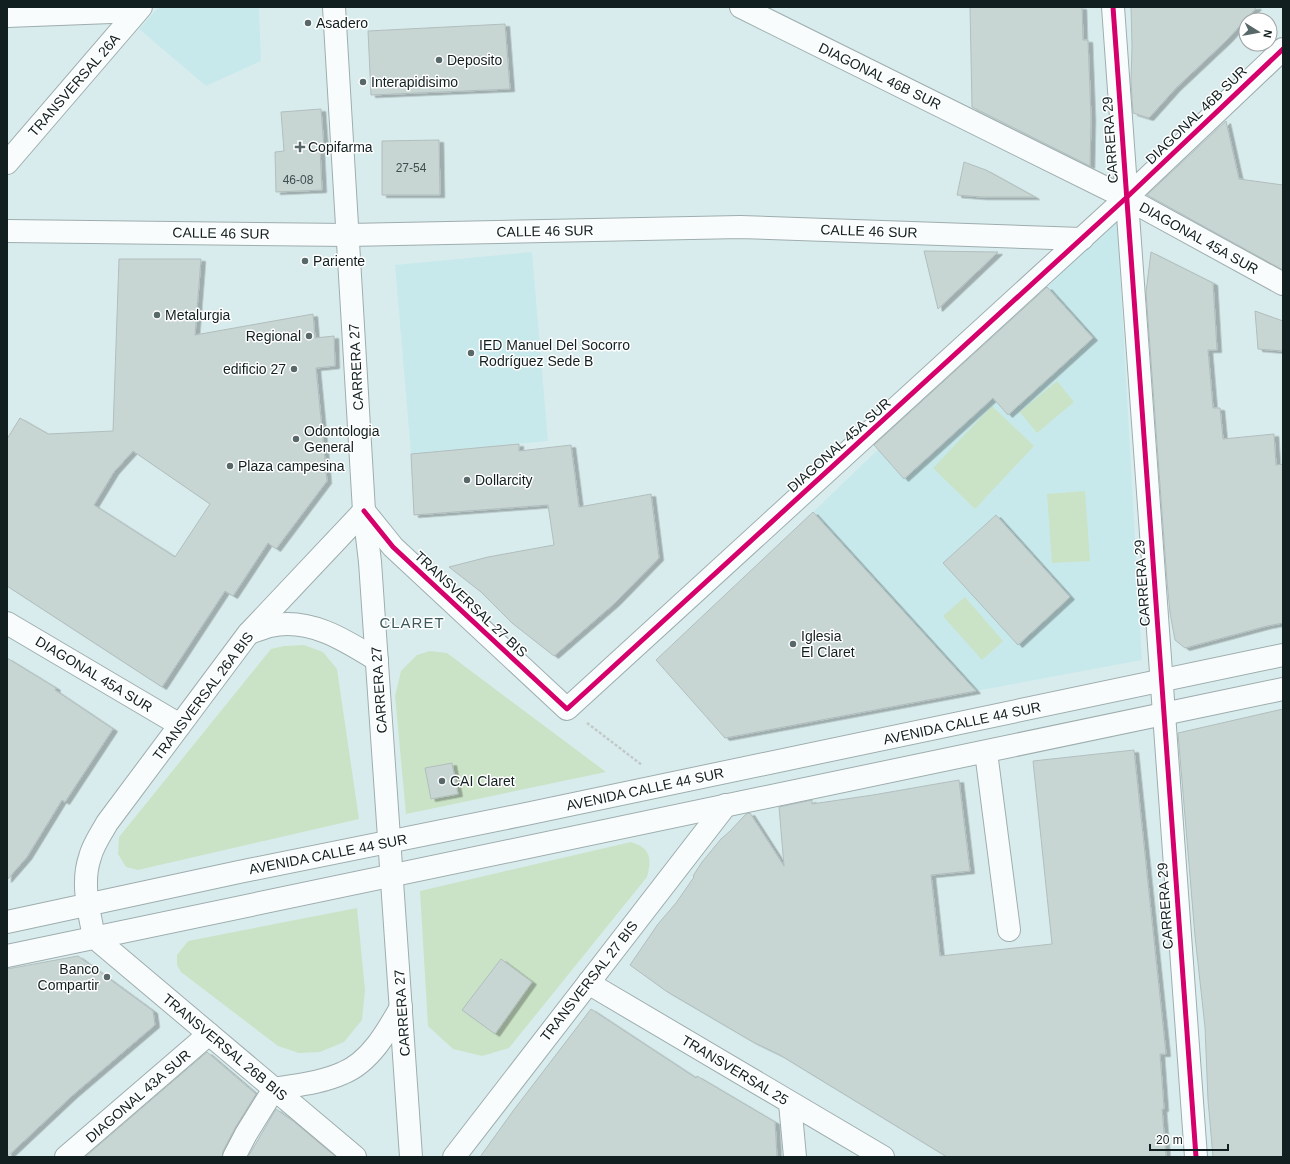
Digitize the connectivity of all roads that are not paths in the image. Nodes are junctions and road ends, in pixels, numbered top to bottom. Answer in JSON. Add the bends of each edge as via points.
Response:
{"nodes":[{"id":1,"x":334,"y":7,"type":"edge"},
{"id":2,"x":741,"y":7,"type":"edge"},
{"id":3,"x":1113,"y":7,"type":"edge"},
{"id":4,"x":139,"y":9,"type":"edge"},
{"id":5,"x":7,"y":16,"type":"edge"},
{"id":6,"x":1283,"y":49,"type":"edge"},
{"id":7,"x":7,"y":163,"type":"edge"},
{"id":8,"x":1126,"y":198,"type":"junction"},
{"id":9,"x":7,"y":231,"type":"edge"},
{"id":10,"x":348,"y":235,"type":"junction"},
{"id":11,"x":1082,"y":239,"type":"junction"},
{"id":12,"x":1283,"y":284,"type":"edge"},
{"id":13,"x":364,"y":511,"type":"junction"},
{"id":14,"x":7,"y":623,"type":"edge"},
{"id":15,"x":248,"y":634,"type":"junction"},
{"id":16,"x":1283,"y":655,"type":"edge"},
{"id":17,"x":377,"y":660,"type":"junction"},
{"id":18,"x":1161,"y":681,"type":"junction"},
{"id":19,"x":1283,"y":689,"type":"edge"},
{"id":20,"x":567,"y":709,"type":"joint"},
{"id":21,"x":1163,"y":714,"type":"junction"},
{"id":22,"x":180,"y":725,"type":"junction"},
{"id":23,"x":986,"y":752,"type":"junction"},
{"id":24,"x":726,"y":805,"type":"junction"},
{"id":25,"x":390,"y":841,"type":"junction"},
{"id":26,"x":392,"y":875,"type":"junction"},
{"id":27,"x":87,"y":905,"type":"junction"},
{"id":28,"x":7,"y":922,"type":"edge"},
{"id":29,"x":1010,"y":930,"type":"dead end"},
{"id":30,"x":94,"y":938,"type":"junction"},
{"id":31,"x":7,"y":956,"type":"edge"},
{"id":32,"x":589,"y":982,"type":"junction"},
{"id":33,"x":401,"y":1007,"type":"junction"},
{"id":34,"x":209,"y":1034,"type":"junction"},
{"id":35,"x":274,"y":1089,"type":"junction"},
{"id":36,"x":790,"y":1103,"type":"junction"},
{"id":37,"x":66,"y":1157,"type":"edge"},
{"id":38,"x":234,"y":1157,"type":"edge"},
{"id":39,"x":355,"y":1157,"type":"edge"},
{"id":40,"x":412,"y":1157,"type":"edge"},
{"id":41,"x":454,"y":1157,"type":"edge"},
{"id":42,"x":795,"y":1157,"type":"edge"},
{"id":43,"x":883,"y":1157,"type":"edge"},
{"id":44,"x":1196,"y":1157,"type":"edge"}],
"edges":[{"from":1,"to":10,"type":"street","name":"CARRERA 27"},
{"from":2,"to":8,"type":"street","name":"DIAGONAL 46B SUR"},
{"from":3,"to":8,"type":"street","name":"CARRERA 29"},
{"from":4,"to":5,"type":"street"},
{"from":4,"to":7,"type":"street","name":"TRANSVERSAL 26A"},
{"from":6,"to":8,"type":"street","name":"DIAGONAL 46B SUR"},
{"from":8,"to":11,"type":"street","name":"DIAGONAL 45A SUR"},
{"from":8,"to":12,"type":"street","name":"DIAGONAL 45A SUR"},
{"from":8,"to":18,"type":"street","name":"CARRERA 29"},
{"from":9,"to":10,"type":"street","name":"CALLE 46 SUR"},
{"from":10,"to":11,"type":"street","name":"CALLE 46 SUR","via":[[740,227]]},
{"from":10,"to":13,"type":"street","name":"CARRERA 27"},
{"from":11,"to":20,"type":"street","name":"DIAGONAL 45A SUR"},
{"from":13,"to":15,"type":"street","name":"TRANSVERSAL 26A BIS"},
{"from":13,"to":17,"type":"street","name":"CARRERA 27"},
{"from":13,"to":20,"type":"street","name":"TRANSVERSAL 27 BIS","via":[[393,547]]},
{"from":14,"to":22,"type":"street","name":"DIAGONAL 45A SUR"},
{"from":15,"to":17,"type":"street","via":[[270,626],[291,624],[310,627],[335,636]]},
{"from":15,"to":22,"type":"street","name":"TRANSVERSAL 26A BIS"},
{"from":16,"to":18,"type":"street","name":"AVENIDA CALLE 44 SUR"},
{"from":17,"to":25,"type":"street","name":"CARRERA 27"},
{"from":18,"to":21,"type":"street","name":"CARRERA 29"},
{"from":18,"to":25,"type":"street","name":"AVENIDA CALLE 44 SUR"},
{"from":19,"to":21,"type":"street"},
{"from":21,"to":23,"type":"street"},
{"from":21,"to":44,"type":"street","name":"CARRERA 29"},
{"from":22,"to":27,"type":"street","name":"TRANSVERSAL 26A BIS","via":[[107,823],[96,842],[86,875]]},
{"from":23,"to":24,"type":"street"},
{"from":23,"to":29,"type":"street"},
{"from":24,"to":26,"type":"street"},
{"from":24,"to":32,"type":"street","name":"TRANSVERSAL 27 BIS"},
{"from":25,"to":26,"type":"street","name":"CARRERA 27"},
{"from":25,"to":27,"type":"street","name":"AVENIDA CALLE 44 SUR"},
{"from":26,"to":30,"type":"street"},
{"from":26,"to":33,"type":"street","name":"CARRERA 27"},
{"from":27,"to":28,"type":"street","name":"AVENIDA CALLE 44 SUR"},
{"from":27,"to":30,"type":"street","name":"TRANSVERSAL 26A BIS"},
{"from":30,"to":31,"type":"street"},
{"from":30,"to":34,"type":"street","name":"TRANSVERSAL 26B BIS"},
{"from":32,"to":36,"type":"street","name":"TRANSVERSAL 25"},
{"from":32,"to":41,"type":"street","name":"TRANSVERSAL 27 BIS"},
{"from":33,"to":35,"type":"street","via":[[379,1043],[364,1059],[344,1073],[323,1080]]},
{"from":33,"to":40,"type":"street","name":"CARRERA 27"},
{"from":34,"to":35,"type":"street","name":"TRANSVERSAL 26B BIS"},
{"from":34,"to":37,"type":"street","name":"DIAGONAL 43A SUR"},
{"from":35,"to":38,"type":"street"},
{"from":35,"to":39,"type":"street","name":"TRANSVERSAL 26B BIS"},
{"from":36,"to":42,"type":"street"},
{"from":36,"to":43,"type":"street","name":"TRANSVERSAL 25"}]}
